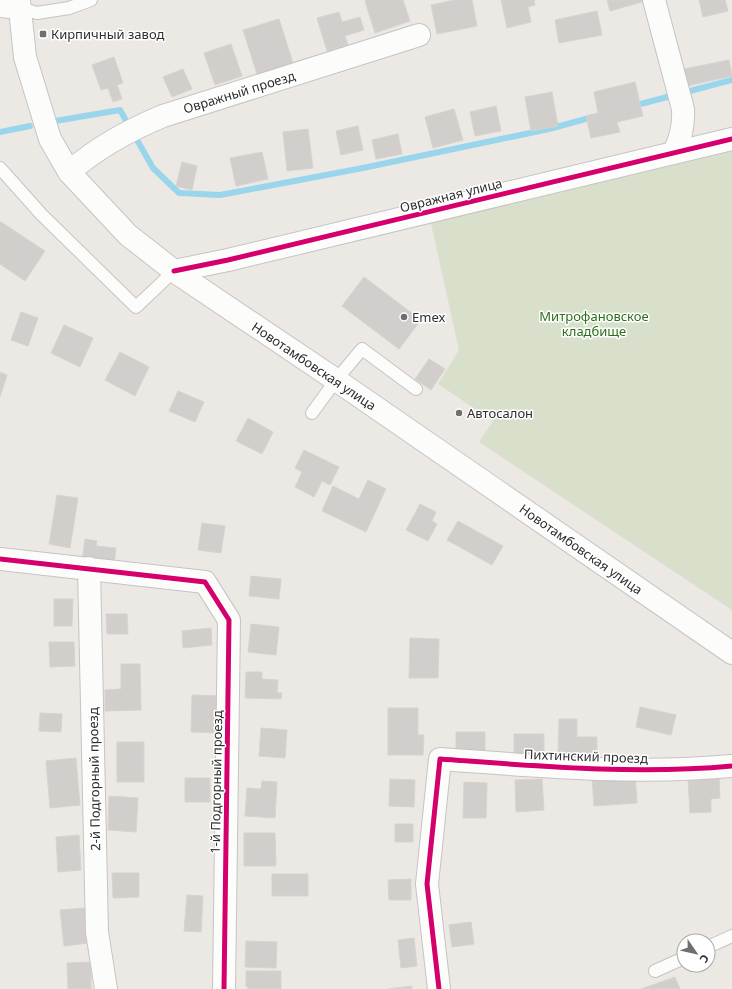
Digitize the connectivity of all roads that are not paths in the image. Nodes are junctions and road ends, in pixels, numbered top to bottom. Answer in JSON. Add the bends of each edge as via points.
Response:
{"nodes":[{"id":1,"x":91,"y":0,"type":"edge"},
{"id":2,"x":654,"y":0,"type":"edge"},
{"id":3,"x":13,"y":4,"type":"edge"},
{"id":4,"x":419,"y":35,"type":"dead end"},
{"id":5,"x":732,"y":138,"type":"edge"},
{"id":6,"x":674,"y":152,"type":"junction"},
{"id":7,"x":0,"y":168,"type":"edge"},
{"id":8,"x":69,"y":172,"type":"junction"},
{"id":9,"x":174,"y":271,"type":"junction"},
{"id":10,"x":336,"y":380,"type":"junction"},
{"id":11,"x":416,"y":389,"type":"dead end"},
{"id":12,"x":312,"y":413,"type":"dead end"},
{"id":13,"x":0,"y":559,"type":"edge"},
{"id":14,"x":89,"y":568,"type":"junction"},
{"id":15,"x":732,"y":653,"type":"edge"},
{"id":16,"x":732,"y":766,"type":"edge"},
{"id":17,"x":732,"y":936,"type":"edge"},
{"id":18,"x":716,"y":943,"type":"edge"},
{"id":19,"x":676,"y":961,"type":"edge"},
{"id":20,"x":655,"y":970,"type":"dead end"},
{"id":21,"x":106,"y":989,"type":"edge"},
{"id":22,"x":224,"y":989,"type":"edge"},
{"id":23,"x":439,"y":989,"type":"edge"}],
"edges":[{"from":1,"to":3,"type":"lane","via":[[69,8],[37,13]]},
{"from":2,"to":6,"type":"street","via":[[683,109],[684,122]]},
{"from":3,"to":8,"type":"street","name":"Новотамбовская улица","via":[[25,57],[50,139]]},
{"from":4,"to":8,"type":"street","name":"Овражный проезд","via":[[163,116],[135,128],[86,157]]},
{"from":5,"to":6,"type":"street","name":"Овражная улица"},
{"from":6,"to":9,"type":"street","name":"Овражная улица"},
{"from":7,"to":9,"type":"lane","via":[[40,214],[136,308]]},
{"from":8,"to":9,"type":"street","name":"Новотамбовская улица","via":[[128,235]]},
{"from":9,"to":10,"type":"street","name":"Новотамбовская улица"},
{"from":10,"to":11,"type":"lane","via":[[362,349]]},
{"from":10,"to":12,"type":"lane"},
{"from":10,"to":15,"type":"street","name":"Новотамбовская улица"},
{"from":13,"to":14,"type":"street"},
{"from":14,"to":21,"type":"street","name":"2-й Подгорный проезд","via":[[97,932]]},
{"from":14,"to":22,"type":"street","name":"1-й Подгорный проезд","via":[[205,582],[229,620]]},
{"from":16,"to":23,"type":"street","name":"Пихтинский проезд","via":[[703,769],[579,769],[440,759],[427,884]]},
{"from":17,"to":18,"type":"lane"},
{"from":19,"to":20,"type":"lane"}]}
